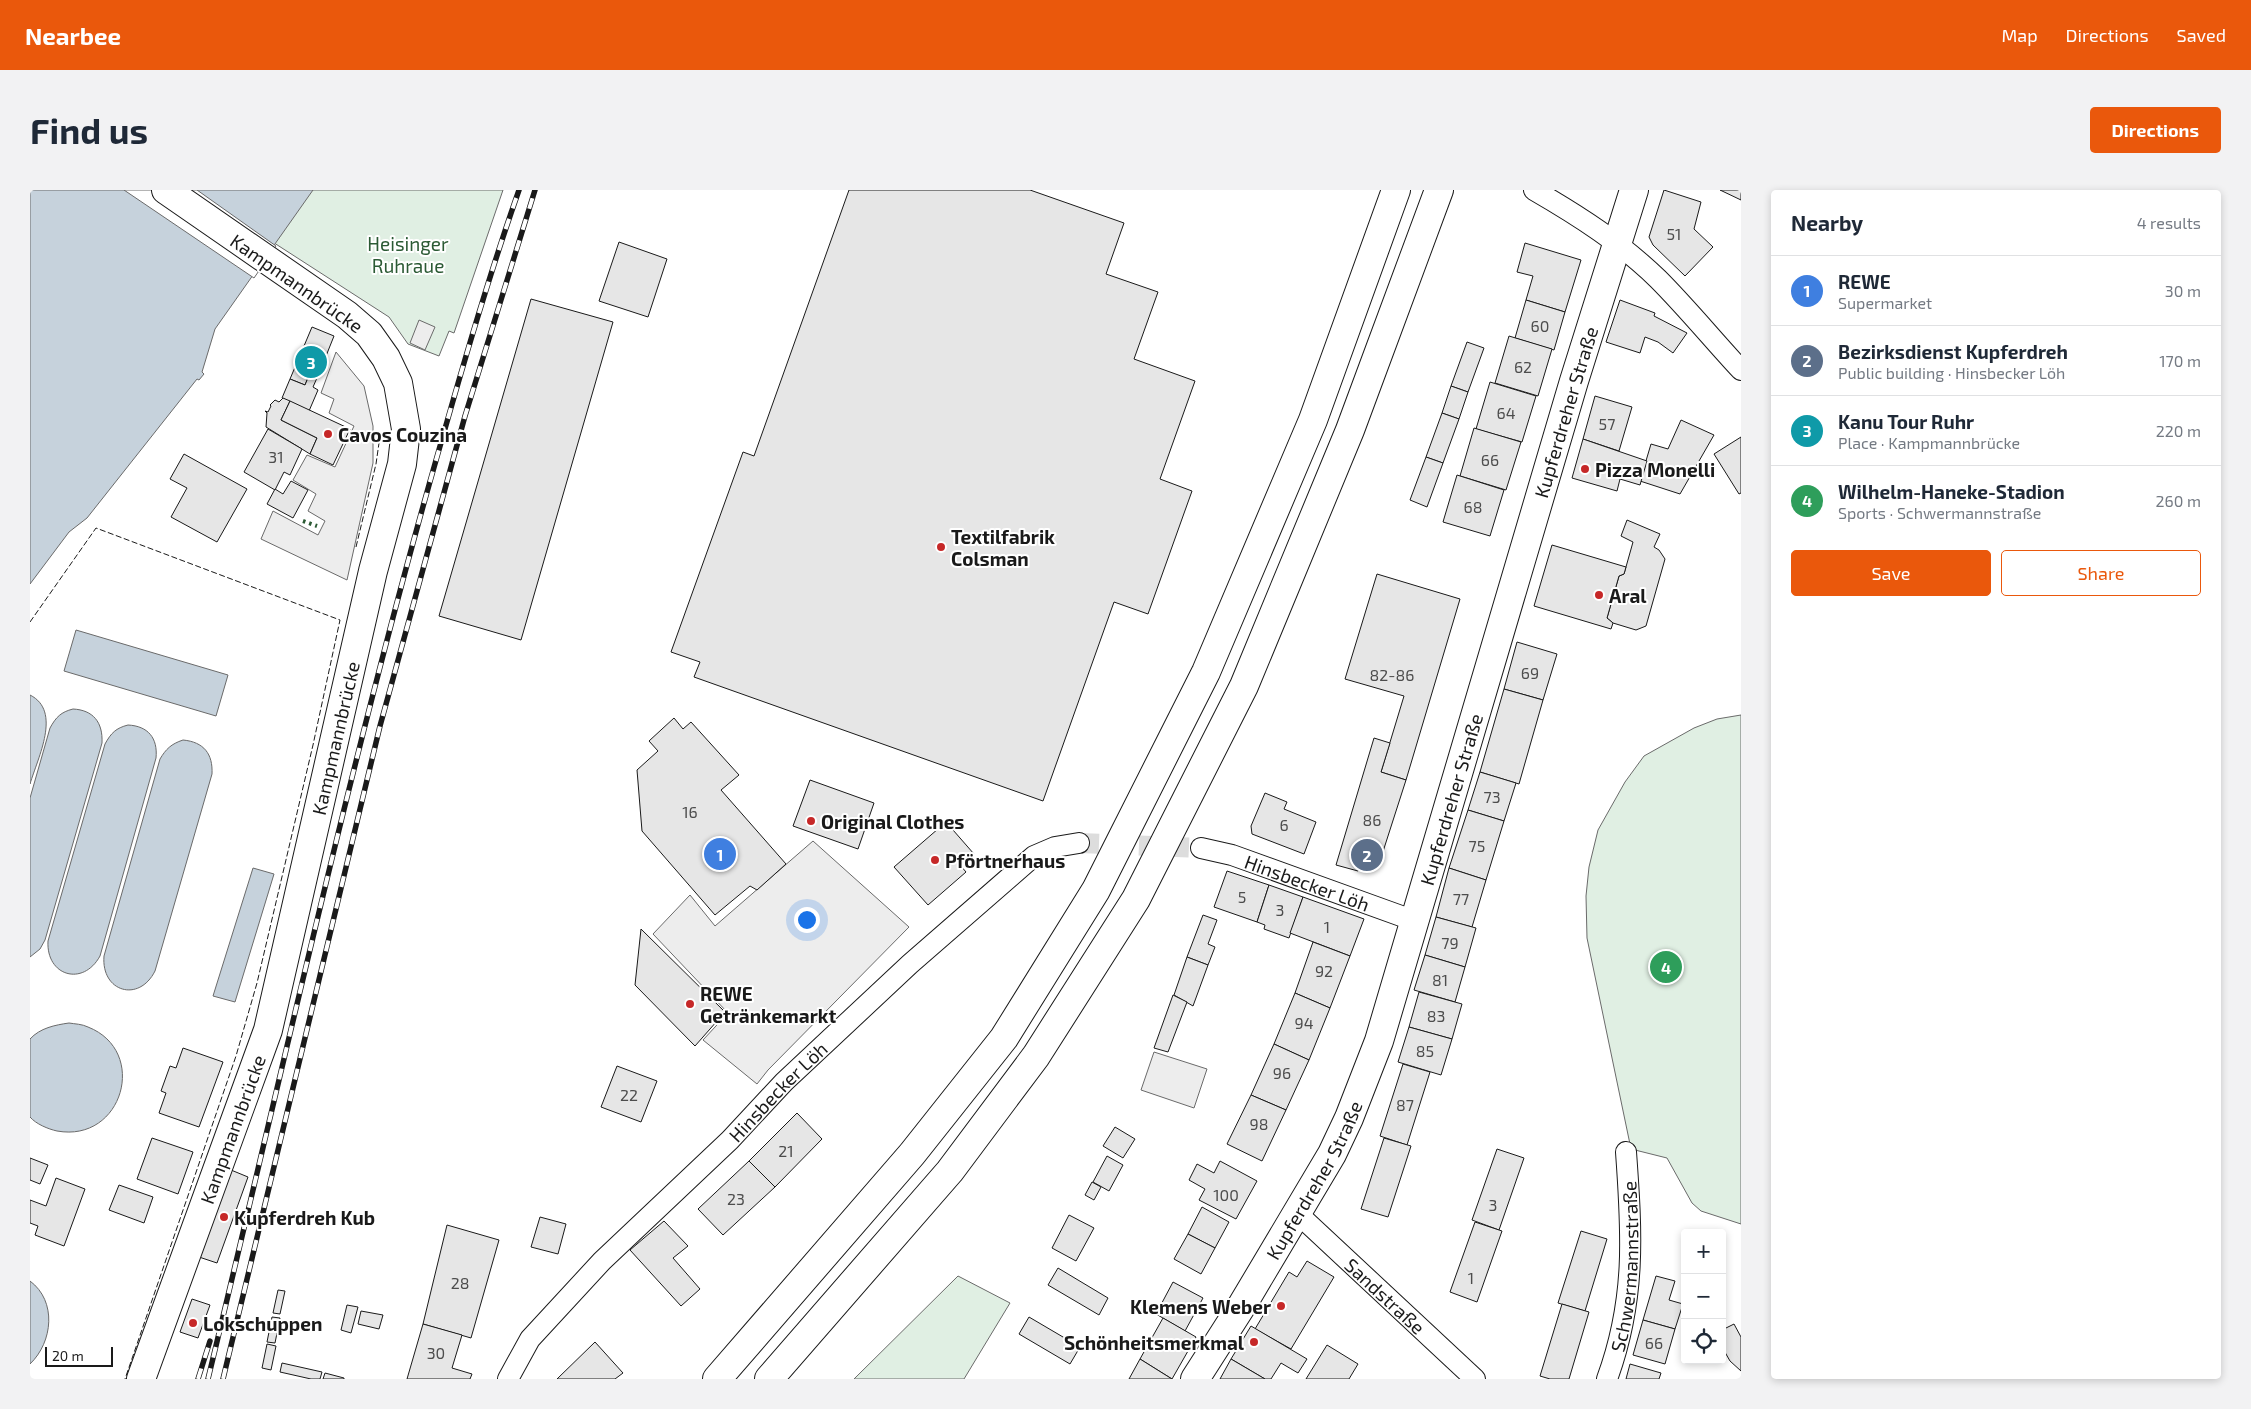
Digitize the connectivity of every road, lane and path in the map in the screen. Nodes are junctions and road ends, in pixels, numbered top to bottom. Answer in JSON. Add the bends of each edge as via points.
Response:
{"nodes":[{"id":1,"x":166,"y":190,"type":"edge"},
{"id":2,"x":1396,"y":190,"type":"edge"},
{"id":3,"x":1439,"y":190,"type":"edge"},
{"id":4,"x":1534,"y":190,"type":"edge"},
{"id":5,"x":1634,"y":190,"type":"edge"},
{"id":6,"x":1617,"y":243,"type":"junction"},
{"id":7,"x":1741,"y":370,"type":"edge"},
{"id":8,"x":1079,"y":843,"type":"tunnel mouth"},
{"id":9,"x":1201,"y":848,"type":"tunnel mouth"},
{"id":10,"x":1415,"y":921,"type":"junction"},
{"id":11,"x":1626,"y":1152,"type":"dead end"},
{"id":12,"x":1297,"y":1213,"type":"junction"},
{"id":13,"x":141,"y":1379,"type":"edge"},
{"id":14,"x":508,"y":1379,"type":"edge"},
{"id":15,"x":717,"y":1379,"type":"edge"},
{"id":16,"x":769,"y":1379,"type":"edge"},
{"id":17,"x":1195,"y":1379,"type":"edge"},
{"id":18,"x":1475,"y":1379,"type":"edge"},
{"id":19,"x":1608,"y":1379,"type":"edge"}],
"edges":[{"from":1,"to":13,"type":"main road","name":"Kampmannbrücke","via":[[292,275],[369,334],[398,383],[405,444],[268,1030]]},
{"from":2,"to":15,"type":"main road","via":[[1313,420],[1206,672],[1096,890],[1004,1038],[912,1154]]},
{"from":3,"to":16,"type":"main road","via":[[1350,430],[1244,686],[1136,899],[1036,1056],[950,1171]]},
{"from":4,"to":6,"type":"street","via":[[1586,220]]},
{"from":5,"to":6,"type":"main road","name":"Kupferdreher Straße"},
{"from":6,"to":7,"type":"street","via":[[1658,279]]},
{"from":6,"to":10,"type":"main road","name":"Kupferdreher Straße"},
{"from":8,"to":14,"type":"street","name":"Hinsbecker Löh","via":[[1055,847],[1034,856],[910,964],[798,1069],[730,1140],[602,1261],[530,1339]]},
{"from":9,"to":10,"type":"street","name":"Hinsbecker Löh","via":[[1232,855]]},
{"from":10,"to":12,"type":"main road","name":"Kupferdreher Straße","via":[[1379,1041],[1349,1118]]},
{"from":11,"to":19,"type":"street","name":"Schwermannstraße","via":[[1631,1266],[1621,1338]]},
{"from":12,"to":17,"type":"main road","name":"Kupferdreher Straße"},
{"from":12,"to":18,"type":"street","name":"Sandstraße"}]}
